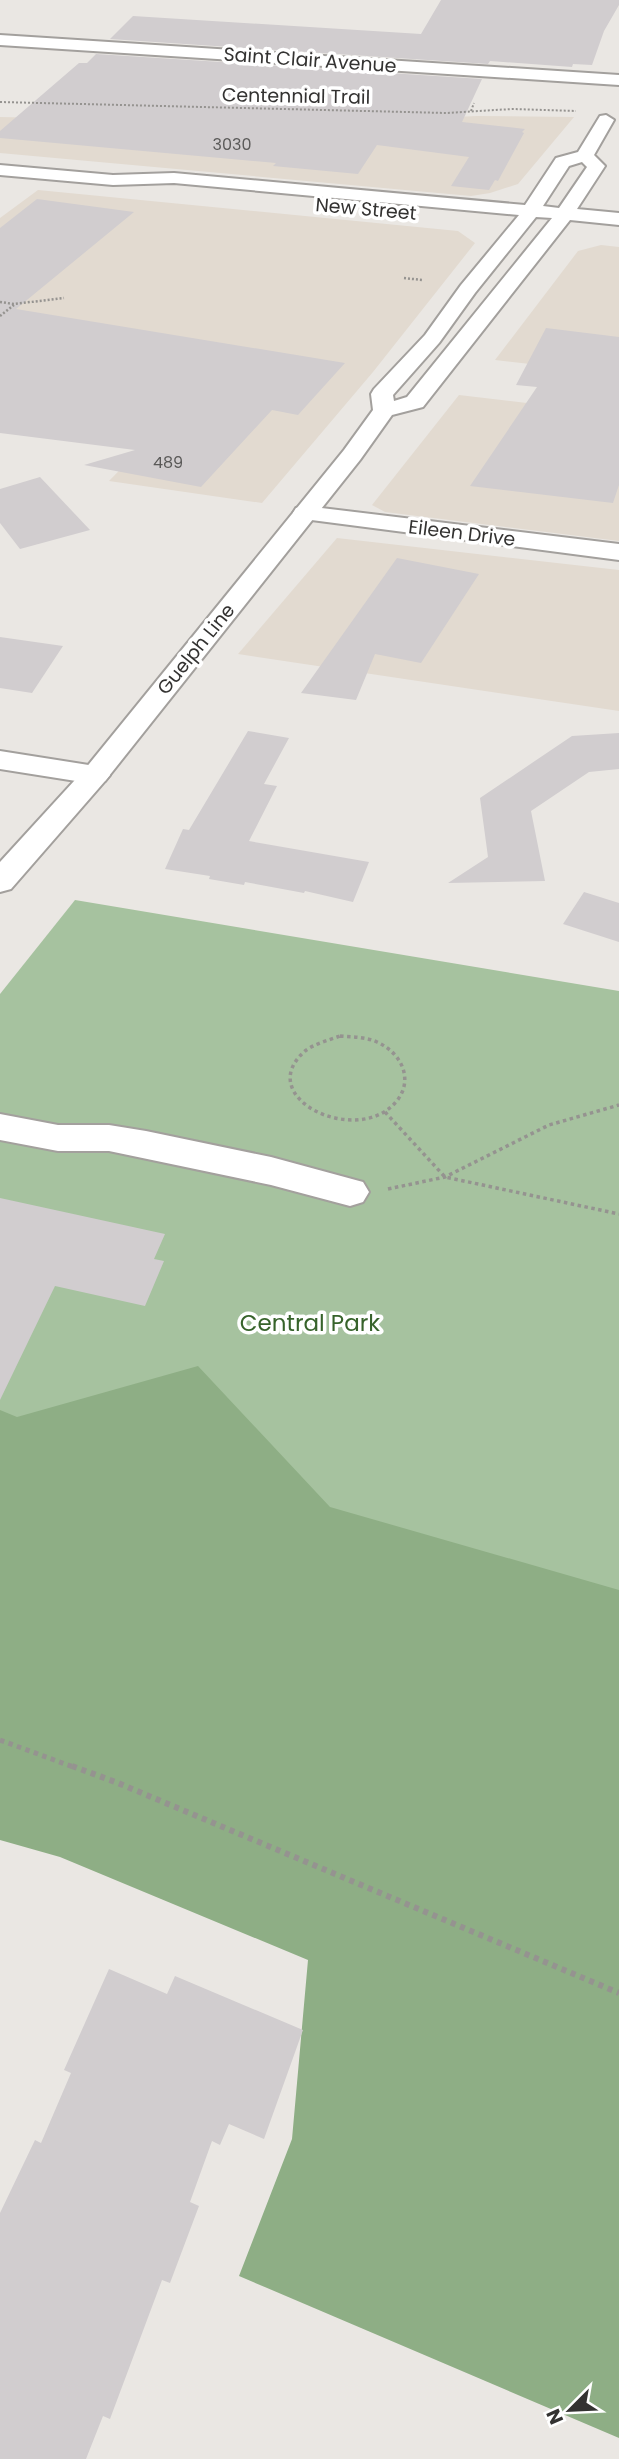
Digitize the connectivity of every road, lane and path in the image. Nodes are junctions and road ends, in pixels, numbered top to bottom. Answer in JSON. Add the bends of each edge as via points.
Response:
{"nodes":[{"id":1,"x":0,"y":40,"type":"edge"},
{"id":2,"x":619,"y":80,"type":"edge"},
{"id":3,"x":0,"y":102,"type":"edge"},
{"id":4,"x":474,"y":103,"type":"dead end"},
{"id":5,"x":471,"y":111,"type":"junction"},
{"id":6,"x":577,"y":111,"type":"dead end"},
{"id":7,"x":611,"y":114,"type":"edge"},
{"id":8,"x":585,"y":156,"type":"junction"},
{"id":9,"x":0,"y":170,"type":"edge"},
{"id":10,"x":527,"y":217,"type":"junction"},
{"id":11,"x":619,"y":219,"type":"edge"},
{"id":12,"x":560,"y":221,"type":"junction"},
{"id":13,"x":619,"y":233,"type":"edge"},
{"id":14,"x":404,"y":278,"type":"dead end"},
{"id":15,"x":422,"y":280,"type":"dead end"},
{"id":16,"x":64,"y":298,"type":"dead end"},
{"id":17,"x":0,"y":302,"type":"edge"},
{"id":18,"x":15,"y":304,"type":"junction"},
{"id":19,"x":0,"y":316,"type":"edge"},
{"id":20,"x":384,"y":411,"type":"junction"},
{"id":21,"x":305,"y":513,"type":"junction"},
{"id":22,"x":619,"y":552,"type":"edge"},
{"id":23,"x":0,"y":760,"type":"edge"},
{"id":24,"x":95,"y":775,"type":"junction"},
{"id":25,"x":0,"y":882,"type":"edge"},
{"id":26,"x":619,"y":1105,"type":"edge"},
{"id":27,"x":385,"y":1112,"type":"junction"},
{"id":28,"x":0,"y":1127,"type":"edge"},
{"id":29,"x":445,"y":1177,"type":"junction"},
{"id":30,"x":351,"y":1192,"type":"joint"},
{"id":31,"x":619,"y":1214,"type":"edge"},
{"id":32,"x":0,"y":1740,"type":"edge"},
{"id":33,"x":619,"y":1993,"type":"edge"}],
"edges":[{"from":1,"to":2,"type":"main road","name":"Saint Clair Avenue"},
{"from":3,"to":5,"type":"path","name":"Centennial Trail"},
{"from":4,"to":5,"type":"path"},
{"from":5,"to":6,"type":"path","name":"Centennial Trail"},
{"from":7,"to":8,"type":"main road"},
{"from":8,"to":10,"type":"main road","name":"Guelph Line","via":[[562,162]]},
{"from":8,"to":12,"type":"main road","via":[[596,166]]},
{"from":9,"to":10,"type":"main road","name":"New Street","via":[[113,180],[169,193]]},
{"from":10,"to":12,"type":"main road","name":"New Street"},
{"from":10,"to":20,"type":"main road","name":"Guelph Line","via":[[432,339],[382,394]]},
{"from":11,"to":12,"type":"main road","name":"New Street"},
{"from":12,"to":13,"type":"main road","name":"New Street"},
{"from":12,"to":20,"type":"main road","via":[[415,402]]},
{"from":14,"to":15,"type":"path"},
{"from":16,"to":18,"type":"path"},
{"from":17,"to":18,"type":"path"},
{"from":18,"to":19,"type":"path"},
{"from":20,"to":21,"type":"main road","name":"Guelph Line"},
{"from":21,"to":22,"type":"main road","name":"Eileen Drive"},
{"from":21,"to":24,"type":"main road","name":"Guelph Line"},
{"from":23,"to":24,"type":"main road"},
{"from":24,"to":25,"type":"main road","name":"Guelph Line"},
{"from":26,"to":29,"type":"path","via":[[549,1125]]},
{"from":27,"to":27,"type":"path","via":[[400,1099],[408,1081],[397,1055],[382,1044],[340,1036],[316,1042],[297,1055],[288,1073],[292,1093],[304,1107],[349,1120]]},
{"from":27,"to":29,"type":"path"},
{"from":28,"to":30,"type":"main road","via":[[58,1138],[109,1138]]},
{"from":29,"to":30,"type":"path"},
{"from":29,"to":31,"type":"path"},
{"from":32,"to":33,"type":"path","via":[[118,1783]]}]}
